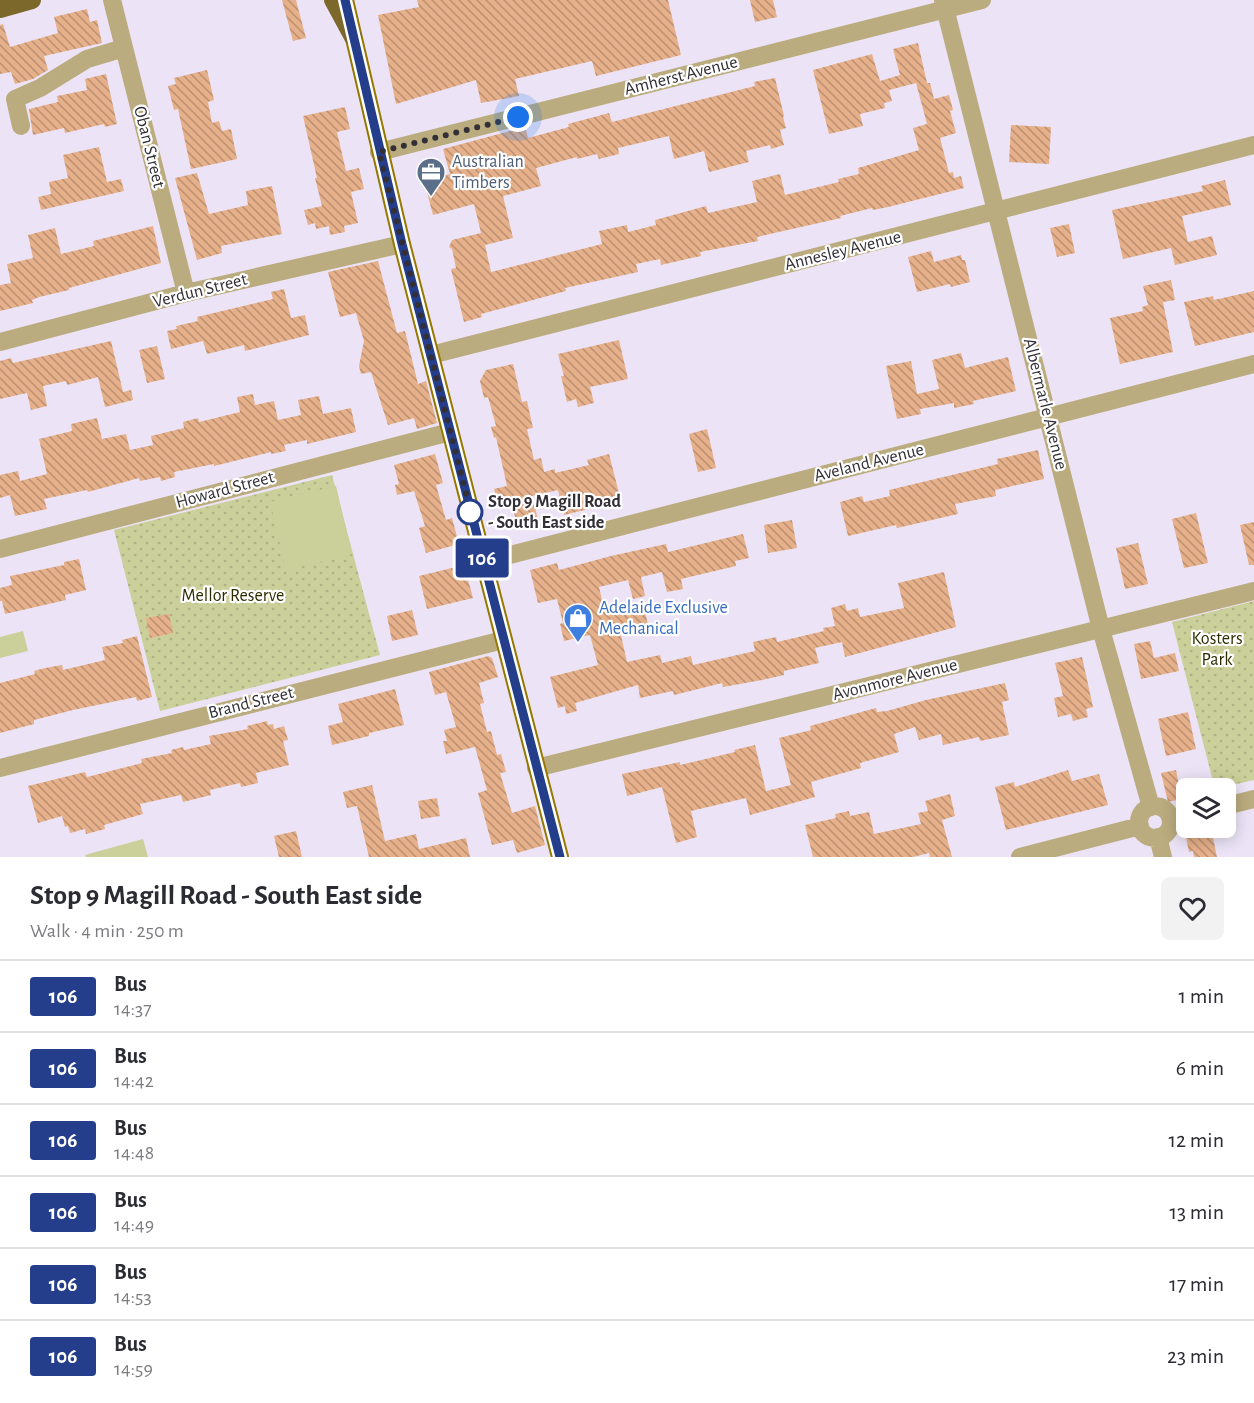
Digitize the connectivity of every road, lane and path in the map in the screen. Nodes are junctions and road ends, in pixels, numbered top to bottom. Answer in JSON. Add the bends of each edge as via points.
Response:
{"nodes":[{"id":1,"x":32,"y":0,"type":"edge"},
{"id":2,"x":112,"y":0,"type":"edge"},
{"id":3,"x":333,"y":0,"type":"edge"},
{"id":4,"x":345,"y":0,"type":"edge"},
{"id":5,"x":982,"y":0,"type":"edge"},
{"id":6,"x":944,"y":5,"type":"edge"},
{"id":7,"x":0,"y":9,"type":"edge"},
{"id":8,"x":353,"y":37,"type":"junction"},
{"id":9,"x":124,"y":48,"type":"junction"},
{"id":10,"x":7,"y":97,"type":"edge"},
{"id":11,"x":21,"y":126,"type":"dead end"},
{"id":12,"x":1254,"y":145,"type":"edge"},
{"id":13,"x":379,"y":152,"type":"junction"},
{"id":14,"x":996,"y":212,"type":"junction"},
{"id":15,"x":402,"y":244,"type":"junction"},
{"id":16,"x":186,"y":293,"type":"junction"},
{"id":17,"x":0,"y":342,"type":"edge"},
{"id":18,"x":431,"y":355,"type":"junction"},
{"id":19,"x":1254,"y":364,"type":"edge"},
{"id":20,"x":1048,"y":417,"type":"junction"},
{"id":21,"x":450,"y":432,"type":"junction"},
{"id":22,"x":0,"y":549,"type":"edge"},
{"id":23,"x":483,"y":562,"type":"junction"},
{"id":24,"x":1254,"y":591,"type":"edge"},
{"id":25,"x":1101,"y":629,"type":"junction"},
{"id":26,"x":503,"y":640,"type":"junction"},
{"id":27,"x":0,"y":768,"type":"edge"},
{"id":28,"x":536,"y":768,"type":"junction"},
{"id":29,"x":1254,"y":799,"type":"edge"},
{"id":30,"x":1236,"y":804,"type":"edge"},
{"id":31,"x":1151,"y":807,"type":"junction"},
{"id":32,"x":1176,"y":815,"type":"edge"},
{"id":33,"x":1176,"y":819,"type":"edge"},
{"id":34,"x":1140,"y":826,"type":"junction"},
{"id":35,"x":1158,"y":837,"type":"junction"},
{"id":36,"x":557,"y":856,"type":"edge"},
{"id":37,"x":1020,"y":857,"type":"edge"},
{"id":38,"x":1163,"y":857,"type":"edge"}],
"edges":[{"from":1,"to":7,"type":"highway"},
{"from":2,"to":9,"type":"street","name":"Oban Street"},
{"from":3,"to":8,"type":"highway"},
{"from":4,"to":8,"type":"main road"},
{"from":5,"to":6,"type":"street","name":"Amherst Avenue"},
{"from":6,"to":13,"type":"street","name":"Amherst Avenue"},
{"from":6,"to":14,"type":"street","name":"Albermarle Avenue"},
{"from":8,"to":13,"type":"main road"},
{"from":9,"to":10,"type":"street","via":[[87,59],[40,88]]},
{"from":9,"to":16,"type":"street","name":"Oban Street"},
{"from":10,"to":11,"type":"street"},
{"from":12,"to":14,"type":"street","name":"Annesley Avenue"},
{"from":13,"to":15,"type":"main road"},
{"from":14,"to":18,"type":"street","name":"Annesley Avenue"},
{"from":14,"to":20,"type":"street","name":"Albermarle Avenue"},
{"from":15,"to":16,"type":"street","name":"Verdun Street"},
{"from":15,"to":18,"type":"main road"},
{"from":16,"to":17,"type":"street","name":"Verdun Street"},
{"from":18,"to":21,"type":"main road"},
{"from":19,"to":20,"type":"street","name":"Aveland Avenue"},
{"from":20,"to":23,"type":"street","name":"Aveland Avenue"},
{"from":20,"to":25,"type":"street","name":"Albermarle Avenue"},
{"from":21,"to":22,"type":"street","name":"Howard Street"},
{"from":21,"to":23,"type":"main road"},
{"from":23,"to":26,"type":"main road"},
{"from":24,"to":25,"type":"street","name":"Avonmore Avenue"},
{"from":25,"to":28,"type":"street","name":"Avonmore Avenue"},
{"from":25,"to":31,"type":"street","name":"Albermarle Avenue"},
{"from":26,"to":27,"type":"street","name":"Brand Street"},
{"from":26,"to":28,"type":"main road"},
{"from":28,"to":36,"type":"main road"},
{"from":29,"to":30,"type":"street"},
{"from":31,"to":32,"type":"street"},
{"from":31,"to":34,"type":"street","via":[[1141,814]]},
{"from":33,"to":35,"type":"street"},
{"from":34,"to":35,"type":"street","via":[[1146,835]]},
{"from":34,"to":37,"type":"street"},
{"from":35,"to":38,"type":"street"}]}
